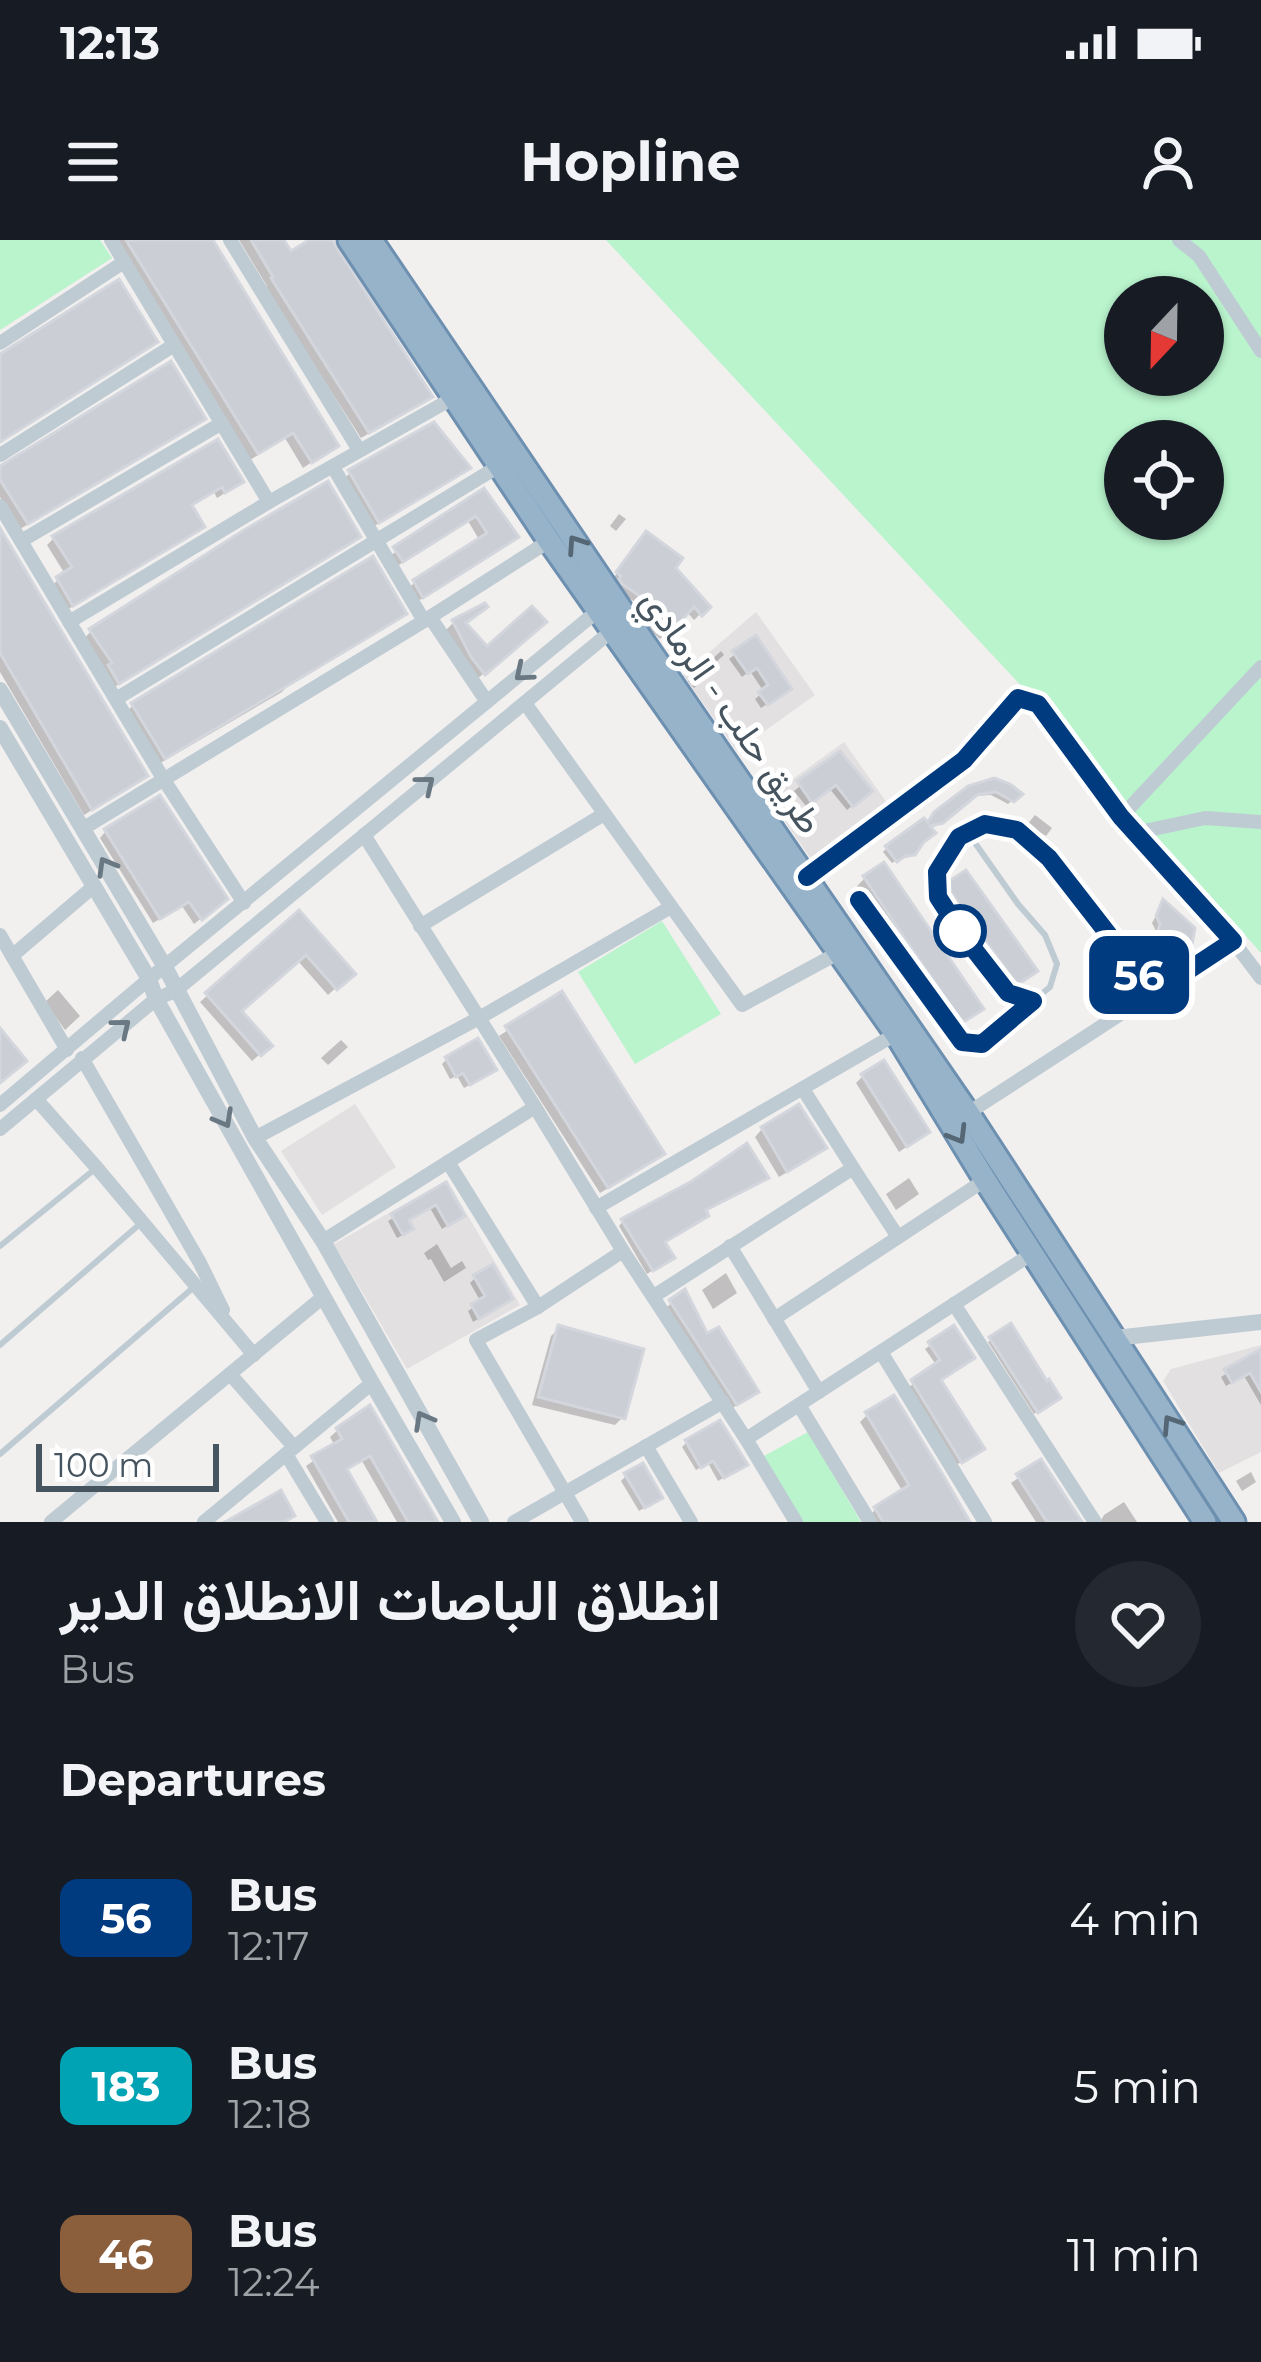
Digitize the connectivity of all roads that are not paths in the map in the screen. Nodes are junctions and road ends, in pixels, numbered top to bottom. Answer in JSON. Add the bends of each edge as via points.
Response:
{"nodes":[{"id":1,"x":111,"y":240,"type":"edge"},
{"id":2,"x":230,"y":240,"type":"edge"},
{"id":3,"x":349,"y":240,"type":"edge"},
{"id":4,"x":371,"y":240,"type":"edge"},
{"id":5,"x":1179,"y":240,"type":"edge"},
{"id":6,"x":124,"y":262,"type":"junction"},
{"id":7,"x":0,"y":343,"type":"edge"},
{"id":8,"x":174,"y":345,"type":"junction"},
{"id":9,"x":1261,"y":351,"type":"edge"},
{"id":10,"x":455,"y":397,"type":"junction"},
{"id":11,"x":222,"y":423,"type":"junction"},
{"id":12,"x":359,"y":451,"type":"junction"},
{"id":13,"x":0,"y":454,"type":"edge"},
{"id":14,"x":499,"y":466,"type":"junction"},
{"id":15,"x":333,"y":467,"type":"junction"},
{"id":16,"x":269,"y":502,"type":"junction"},
{"id":17,"x":0,"y":506,"type":"edge"},
{"id":18,"x":376,"y":540,"type":"junction"},
{"id":19,"x":21,"y":541,"type":"junction"},
{"id":20,"x":549,"y":541,"type":"junction"},
{"id":21,"x":606,"y":604,"type":"junction"},
{"id":22,"x":427,"y":619,"type":"junction"},
{"id":23,"x":69,"y":622,"type":"junction"},
{"id":24,"x":620,"y":624,"type":"junction"},
{"id":25,"x":1261,"y":667,"type":"edge"},
{"id":26,"x":0,"y":691,"type":"edge"},
{"id":27,"x":116,"y":699,"type":"junction"},
{"id":28,"x":487,"y":702,"type":"junction"},
{"id":29,"x":525,"y":703,"type":"junction"},
{"id":30,"x":7,"y":721,"type":"edge"},
{"id":31,"x":164,"y":780,"type":"junction"},
{"id":32,"x":604,"y":814,"type":"junction"},
{"id":33,"x":1121,"y":817,"type":"junction"},
{"id":34,"x":1261,"y":822,"type":"edge"},
{"id":35,"x":84,"y":828,"type":"junction"},
{"id":36,"x":968,"y":832,"type":"junction"},
{"id":37,"x":1135,"y":833,"type":"junction"},
{"id":38,"x":364,"y":836,"type":"junction"},
{"id":39,"x":807,"y":877,"type":"junction"},
{"id":40,"x":93,"y":887,"type":"junction"},
{"id":41,"x":859,"y":900,"type":"dead end"},
{"id":42,"x":244,"y":903,"type":"junction"},
{"id":43,"x":671,"y":907,"type":"junction"},
{"id":44,"x":420,"y":926,"type":"junction"},
{"id":45,"x":0,"y":935,"type":"edge"},
{"id":46,"x":1233,"y":941,"type":"junction"},
{"id":47,"x":840,"y":952,"type":"junction"},
{"id":48,"x":12,"y":956,"type":"junction"},
{"id":49,"x":165,"y":967,"type":"junction"},
{"id":50,"x":1261,"y":978,"type":"edge"},
{"id":51,"x":148,"y":979,"type":"junction"},
{"id":52,"x":175,"y":991,"type":"junction"},
{"id":53,"x":1154,"y":993,"type":"junction"},
{"id":54,"x":156,"y":999,"type":"junction"},
{"id":55,"x":1033,"y":1001,"type":"junction"},
{"id":56,"x":479,"y":1018,"type":"junction"},
{"id":57,"x":896,"y":1034,"type":"junction"},
{"id":58,"x":67,"y":1050,"type":"junction"},
{"id":59,"x":82,"y":1058,"type":"junction"},
{"id":60,"x":803,"y":1089,"type":"junction"},
{"id":61,"x":36,"y":1100,"type":"junction"},
{"id":62,"x":0,"y":1105,"type":"edge"},
{"id":63,"x":535,"y":1107,"type":"junction"},
{"id":64,"x":968,"y":1113,"type":"junction"},
{"id":65,"x":0,"y":1129,"type":"edge"},
{"id":66,"x":255,"y":1138,"type":"junction"},
{"id":67,"x":448,"y":1162,"type":"junction"},
{"id":68,"x":97,"y":1168,"type":"junction"},
{"id":69,"x":853,"y":1168,"type":"junction"},
{"id":70,"x":985,"y":1180,"type":"junction"},
{"id":71,"x":596,"y":1208,"type":"junction"},
{"id":72,"x":141,"y":1222,"type":"junction"},
{"id":73,"x":898,"y":1237,"type":"junction"},
{"id":74,"x":323,"y":1241,"type":"junction"},
{"id":75,"x":0,"y":1246,"type":"edge"},
{"id":76,"x":730,"y":1246,"type":"junction"},
{"id":77,"x":623,"y":1251,"type":"junction"},
{"id":78,"x":1033,"y":1253,"type":"junction"},
{"id":79,"x":194,"y":1287,"type":"junction"},
{"id":80,"x":654,"y":1296,"type":"junction"},
{"id":81,"x":323,"y":1297,"type":"junction"},
{"id":82,"x":954,"y":1304,"type":"junction"},
{"id":83,"x":538,"y":1307,"type":"junction"},
{"id":84,"x":775,"y":1319,"type":"junction"},
{"id":85,"x":1261,"y":1322,"type":"edge"},
{"id":86,"x":230,"y":1326,"type":"junction"},
{"id":87,"x":1115,"y":1338,"type":"junction"},
{"id":88,"x":0,"y":1345,"type":"edge"},
{"id":89,"x":881,"y":1352,"type":"junction"},
{"id":90,"x":254,"y":1355,"type":"junction"},
{"id":91,"x":230,"y":1374,"type":"junction"},
{"id":92,"x":371,"y":1383,"type":"junction"},
{"id":93,"x":819,"y":1392,"type":"junction"},
{"id":94,"x":723,"y":1402,"type":"junction"},
{"id":95,"x":799,"y":1405,"type":"junction"},
{"id":96,"x":746,"y":1439,"type":"junction"},
{"id":97,"x":646,"y":1446,"type":"junction"},
{"id":98,"x":290,"y":1450,"type":"junction"},
{"id":99,"x":0,"y":1454,"type":"edge"},
{"id":100,"x":565,"y":1493,"type":"junction"},
{"id":101,"x":51,"y":1522,"type":"edge"},
{"id":102,"x":204,"y":1522,"type":"edge"},
{"id":103,"x":327,"y":1522,"type":"edge"},
{"id":104,"x":453,"y":1522,"type":"edge"},
{"id":105,"x":481,"y":1522,"type":"edge"},
{"id":106,"x":514,"y":1522,"type":"edge"},
{"id":107,"x":583,"y":1522,"type":"edge"},
{"id":108,"x":691,"y":1522,"type":"edge"},
{"id":109,"x":796,"y":1522,"type":"edge"},
{"id":110,"x":871,"y":1522,"type":"edge"},
{"id":111,"x":985,"y":1522,"type":"edge"},
{"id":112,"x":1095,"y":1522,"type":"edge"},
{"id":113,"x":1205,"y":1522,"type":"edge"},
{"id":114,"x":1234,"y":1522,"type":"edge"}],
"edges":[{"from":1,"to":6,"type":"street"},
{"from":2,"to":12,"type":"street"},
{"from":3,"to":10,"type":"highway","name":"طريق حلب - الرمادي"},
{"from":21,"to":4,"type":"highway","name":"طريق حلب - الرمادي","one_way":true},
{"from":5,"to":9,"type":"street","via":[[1199,256]]},
{"from":6,"to":7,"type":"street"},
{"from":6,"to":8,"type":"street"},
{"from":8,"to":11,"type":"street"},
{"from":8,"to":13,"type":"street"},
{"from":10,"to":12,"type":"street"},
{"from":10,"to":14,"type":"highway","name":"طريق حلب - الرمادي"},
{"from":11,"to":16,"type":"street"},
{"from":11,"to":19,"type":"street"},
{"from":12,"to":15,"type":"street"},
{"from":14,"to":18,"type":"street"},
{"from":14,"to":20,"type":"highway","name":"طريق حلب - الرمادي"},
{"from":15,"to":16,"type":"street"},
{"from":15,"to":18,"type":"street"},
{"from":16,"to":23,"type":"street"},
{"from":17,"to":19,"type":"street"},
{"from":18,"to":22,"type":"street"},
{"from":18,"to":27,"type":"street"},
{"from":19,"to":23,"type":"street"},
{"from":20,"to":21,"type":"highway","name":"طريق حلب - الرمادي"},
{"from":20,"to":22,"type":"street"},
{"from":21,"to":24,"type":"highway","name":"طريق حلب - الرمادي"},
{"from":21,"to":28,"type":"street","one_way":true},
{"from":22,"to":28,"type":"street"},
{"from":22,"to":31,"type":"street"},
{"from":23,"to":27,"type":"street"},
{"from":24,"to":29,"type":"street"},
{"from":24,"to":39,"type":"highway","name":"طريق حلب - الرمادي"},
{"from":24,"to":47,"type":"highway","name":"طريق حلب - الرمادي"},
{"from":25,"to":33,"type":"street"},
{"from":26,"to":30,"type":"street"},
{"from":27,"to":31,"type":"street"},
{"from":28,"to":42,"type":"street"},
{"from":29,"to":32,"type":"street"},
{"from":38,"to":29,"type":"street","one_way":true},
{"from":30,"to":35,"type":"street"},
{"from":30,"to":40,"type":"street"},
{"from":31,"to":35,"type":"street"},
{"from":31,"to":42,"type":"street"},
{"from":32,"to":43,"type":"street"},
{"from":32,"to":44,"type":"street"},
{"from":33,"to":37,"type":"street"},
{"from":33,"to":39,"type":"street","via":[[1038,704],[1018,698],[964,760]]},
{"from":34,"to":37,"type":"street","via":[[1205,818]]},
{"from":49,"to":35,"type":"street","one_way":true},
{"from":36,"to":53,"type":"lane","via":[[985,824],[1017,830],[1049,858]]},
{"from":36,"to":55,"type":"lane","via":[[1045,935],[1057,964],[1050,987]]},
{"from":36,"to":55,"type":"lane","via":[[937,872],[938,897],[1008,993]]},
{"from":37,"to":46,"type":"street"},
{"from":38,"to":44,"type":"street"},
{"from":38,"to":52,"type":"street"},
{"from":39,"to":64,"type":"highway","name":"طريق حلب - الرمادي"},
{"from":40,"to":48,"type":"street"},
{"from":40,"to":51,"type":"street"},
{"from":41,"to":55,"type":"lane","via":[[962,1042],[982,1044]]},
{"from":42,"to":49,"type":"street"},
{"from":43,"to":47,"type":"street","via":[[742,1006]]},
{"from":43,"to":56,"type":"street"},
{"from":44,"to":56,"type":"street"},
{"from":45,"to":48,"type":"street"},
{"from":46,"to":50,"type":"street"},
{"from":46,"to":53,"type":"street"},
{"from":47,"to":57,"type":"highway","name":"طريق حلب - الرمادي"},
{"from":48,"to":58,"type":"street"},
{"from":49,"to":51,"type":"street"},
{"from":49,"to":52,"type":"street"},
{"from":51,"to":54,"type":"street"},
{"from":51,"to":58,"type":"street"},
{"from":52,"to":54,"type":"street"},
{"from":52,"to":66,"type":"street"},
{"from":53,"to":64,"type":"street"},
{"from":59,"to":54,"type":"street","one_way":true},
{"from":54,"to":81,"type":"street","one_way":true},
{"from":56,"to":63,"type":"street"},
{"from":56,"to":66,"type":"street"},
{"from":57,"to":60,"type":"street"},
{"from":57,"to":70,"type":"highway","name":"طريق حلب - الرمادي","one_way":true},
{"from":58,"to":62,"type":"street"},
{"from":59,"to":61,"type":"street"},
{"from":59,"to":86,"type":"street"},
{"from":60,"to":69,"type":"street"},
{"from":60,"to":71,"type":"street"},
{"from":61,"to":65,"type":"street"},
{"from":61,"to":68,"type":"street"},
{"from":63,"to":67,"type":"street"},
{"from":63,"to":71,"type":"street"},
{"from":64,"to":87,"type":"highway","name":"طريق حلب - الرمادي"},
{"from":66,"to":74,"type":"street"},
{"from":67,"to":74,"type":"street"},
{"from":67,"to":83,"type":"street"},
{"from":68,"to":72,"type":"street"},
{"from":68,"to":75,"type":"lane"},
{"from":69,"to":73,"type":"street"},
{"from":69,"to":76,"type":"street"},
{"from":70,"to":73,"type":"street"},
{"from":70,"to":78,"type":"highway","name":"طريق حلب - الرمادي"},
{"from":71,"to":77,"type":"street"},
{"from":72,"to":79,"type":"street"},
{"from":72,"to":88,"type":"lane"},
{"from":73,"to":84,"type":"street"},
{"from":105,"to":74,"type":"street","one_way":true},
{"from":76,"to":80,"type":"street"},
{"from":76,"to":84,"type":"street"},
{"from":77,"to":80,"type":"street"},
{"from":77,"to":83,"type":"street"},
{"from":78,"to":82,"type":"street"},
{"from":78,"to":113,"type":"highway","name":"طريق حلب - الرمادي"},
{"from":79,"to":86,"type":"street"},
{"from":79,"to":99,"type":"lane"},
{"from":80,"to":94,"type":"street"},
{"from":81,"to":90,"type":"street"},
{"from":81,"to":92,"type":"street"},
{"from":82,"to":89,"type":"street"},
{"from":82,"to":112,"type":"street"},
{"from":83,"to":100,"type":"street","via":[[476,1340]]},
{"from":84,"to":93,"type":"street"},
{"from":85,"to":87,"type":"street"},
{"from":86,"to":90,"type":"street"},
{"from":114,"to":87,"type":"highway","name":"طريق حلب - الرمادي","one_way":true},
{"from":89,"to":93,"type":"street"},
{"from":89,"to":111,"type":"street"},
{"from":90,"to":91,"type":"street"},
{"from":91,"to":98,"type":"street"},
{"from":91,"to":101,"type":"street"},
{"from":92,"to":98,"type":"street"},
{"from":92,"to":104,"type":"street"},
{"from":93,"to":95,"type":"street"},
{"from":94,"to":96,"type":"street"},
{"from":94,"to":97,"type":"street"},
{"from":95,"to":96,"type":"street"},
{"from":95,"to":110,"type":"street"},
{"from":96,"to":109,"type":"street"},
{"from":97,"to":100,"type":"street"},
{"from":97,"to":108,"type":"street"},
{"from":98,"to":102,"type":"street"},
{"from":98,"to":103,"type":"street"},
{"from":100,"to":106,"type":"street"},
{"from":100,"to":107,"type":"street"}]}
